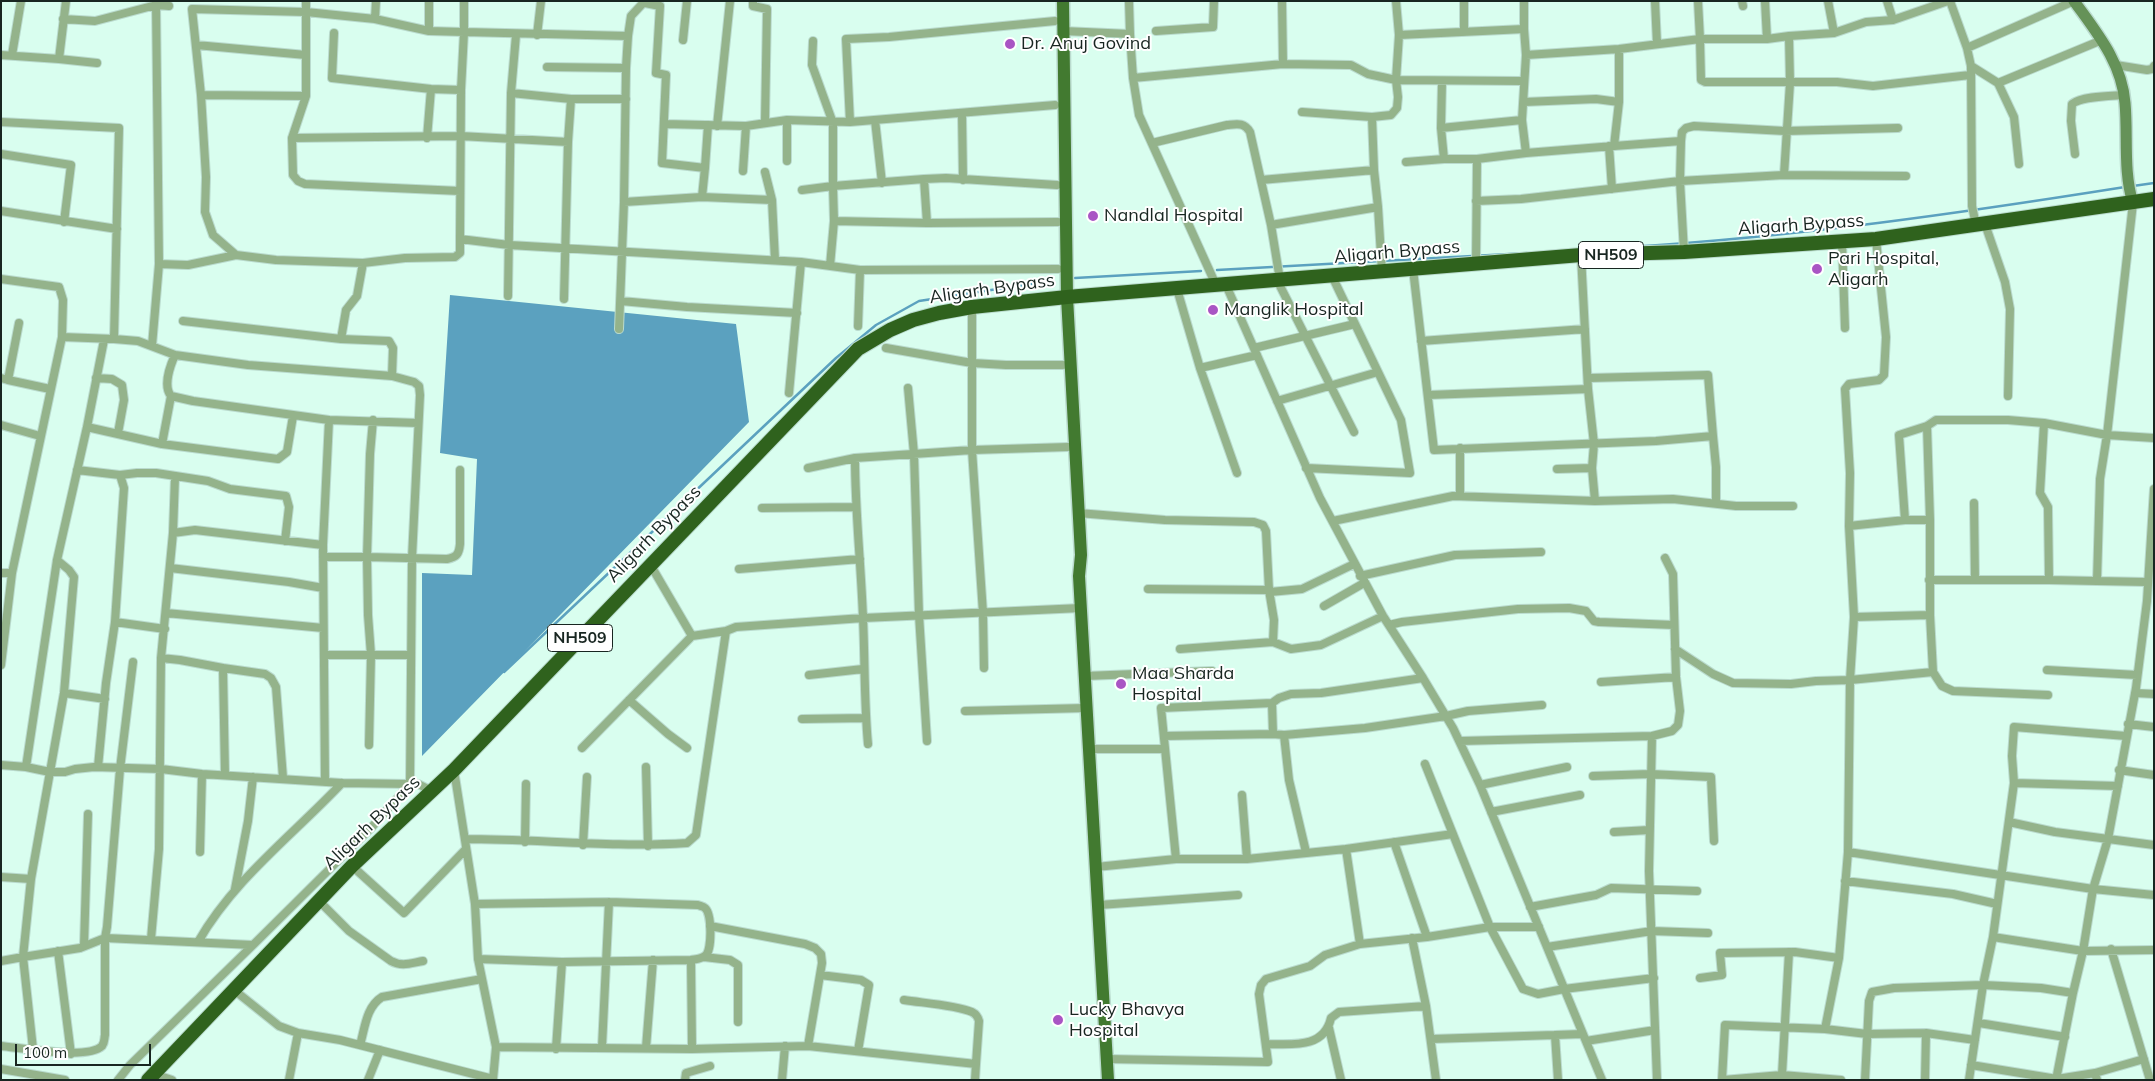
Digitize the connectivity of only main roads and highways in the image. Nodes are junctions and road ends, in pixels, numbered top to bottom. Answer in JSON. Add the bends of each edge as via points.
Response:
{"nodes":[{"id":1,"x":1054,"y":1,"type":"edge"},
{"id":2,"x":1063,"y":1,"type":"edge"},
{"id":3,"x":1059,"y":26,"type":"junction"},
{"id":4,"x":1060,"y":86,"type":"junction"},
{"id":5,"x":2154,"y":199,"type":"edge"},
{"id":6,"x":1063,"y":298,"type":"junction"},
{"id":7,"x":1079,"y":576,"type":"junction"},
{"id":8,"x":151,"y":1077,"type":"edge"},
{"id":9,"x":1108,"y":1080,"type":"edge"}],
"edges":[{"from":1,"to":3,"type":"main road"},
{"from":2,"to":3,"type":"main road"},
{"from":3,"to":4,"type":"main road"},
{"from":4,"to":6,"type":"main road"},
{"from":4,"to":6,"type":"main road","via":[[1056,105],[1058,269]]},
{"from":5,"to":6,"type":"highway","name":"Aligarh Bypass","number":"NH509","via":[[2132,199],[1876,239],[1476,258],[1413,269]]},
{"from":6,"to":7,"type":"main road","via":[[1081,555]]},
{"from":6,"to":7,"type":"main road","via":[[1063,365],[1074,555]]},
{"from":6,"to":8,"type":"highway","name":"Aligarh Bypass","number":"NH509","via":[[939,313],[890,330],[858,349],[454,770],[429,790],[352,866]]},
{"from":7,"to":9,"type":"main road"}]}
